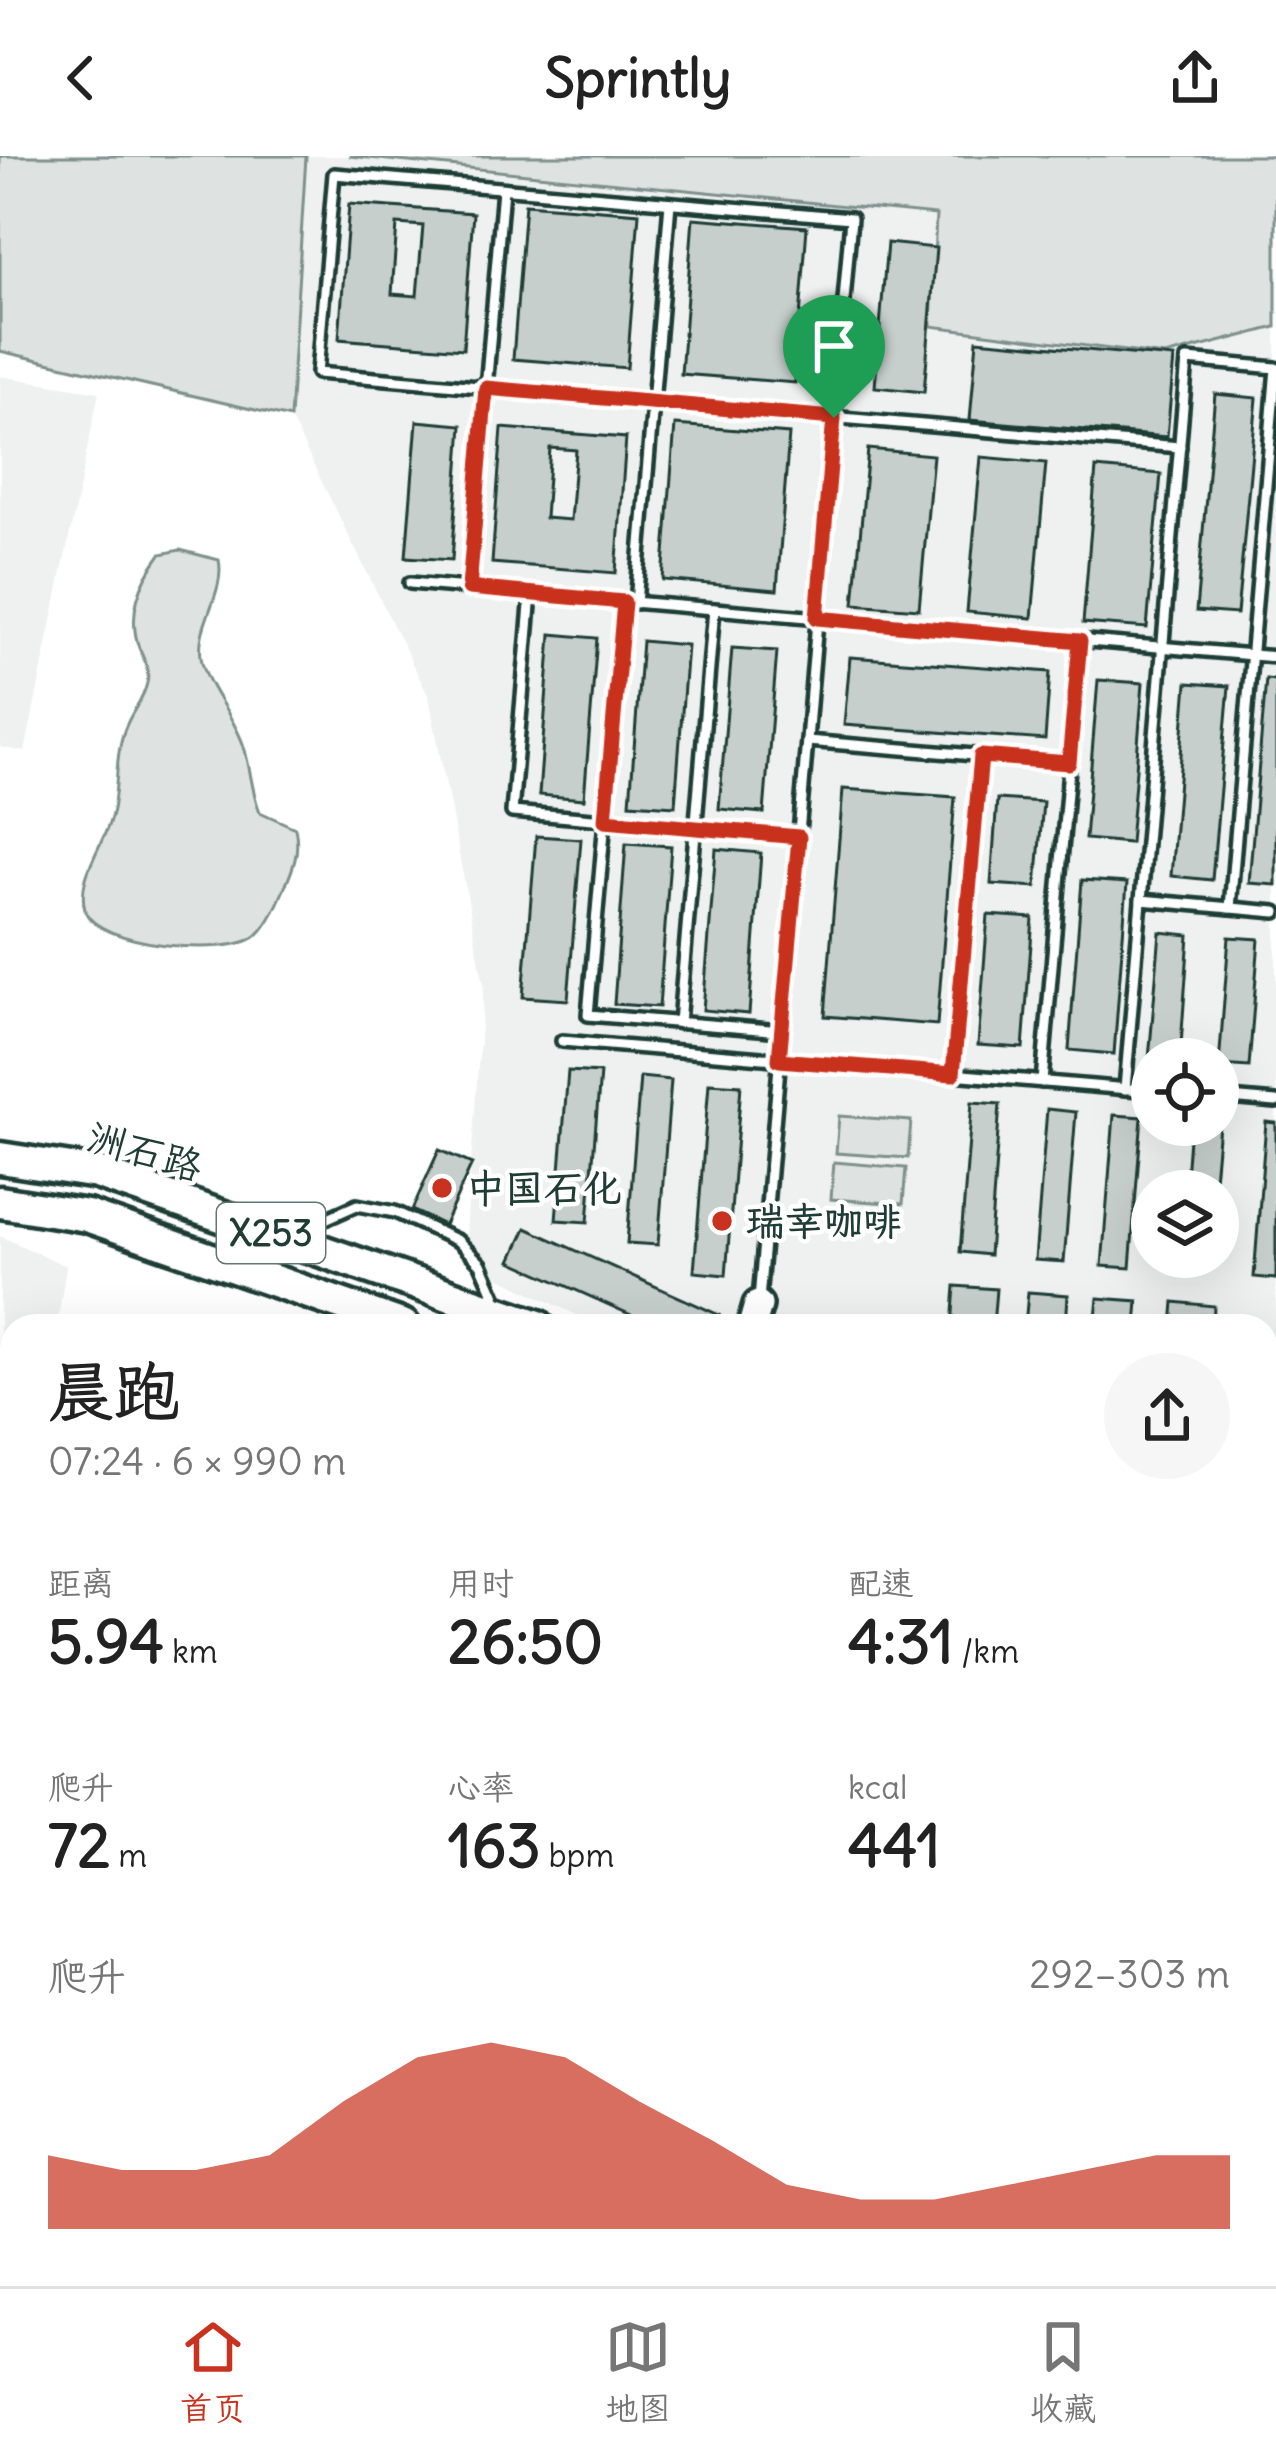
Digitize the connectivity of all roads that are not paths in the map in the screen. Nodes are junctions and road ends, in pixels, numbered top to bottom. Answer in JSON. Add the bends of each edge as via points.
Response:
{"nodes":[{"id":1,"x":503,"y":189,"type":"junction"},
{"id":2,"x":670,"y":203,"type":"junction"},
{"id":3,"x":486,"y":388,"type":"junction"},
{"id":4,"x":653,"y":402,"type":"junction"},
{"id":5,"x":834,"y":418,"type":"junction"},
{"id":6,"x":1180,"y":447,"type":"junction"},
{"id":7,"x":410,"y":584,"type":"dead end"},
{"id":8,"x":469,"y":588,"type":"junction"},
{"id":9,"x":531,"y":594,"type":"junction"},
{"id":10,"x":630,"y":602,"type":"junction"},
{"id":11,"x":714,"y":609,"type":"junction"},
{"id":12,"x":817,"y":618,"type":"junction"},
{"id":13,"x":1080,"y":641,"type":"junction"},
{"id":14,"x":1162,"y":648,"type":"junction"},
{"id":15,"x":1251,"y":655,"type":"junction"},
{"id":16,"x":1276,"y":657,"type":"edge"},
{"id":17,"x":807,"y":741,"type":"junction"},
{"id":18,"x":981,"y":756,"type":"junction"},
{"id":19,"x":1069,"y":763,"type":"junction"},
{"id":20,"x":605,"y":820,"type":"junction"},
{"id":21,"x":695,"y":828,"type":"junction"},
{"id":22,"x":799,"y":837,"type":"junction"},
{"id":23,"x":1141,"y":900,"type":"junction"},
{"id":24,"x":1229,"y":908,"type":"junction"},
{"id":25,"x":1276,"y":912,"type":"edge"},
{"id":26,"x":679,"y":1023,"type":"junction"},
{"id":27,"x":782,"y":1031,"type":"junction"},
{"id":28,"x":562,"y":1041,"type":"dead end"},
{"id":29,"x":779,"y":1060,"type":"junction"},
{"id":30,"x":953,"y":1074,"type":"junction"},
{"id":31,"x":1042,"y":1082,"type":"junction"},
{"id":32,"x":1125,"y":1089,"type":"junction"},
{"id":33,"x":1131,"y":1089,"type":"edge"},
{"id":34,"x":1239,"y":1099,"type":"edge"},
{"id":35,"x":1276,"y":1102,"type":"edge"},
{"id":36,"x":0,"y":1158,"type":"edge"},
{"id":37,"x":0,"y":1202,"type":"edge"},
{"id":38,"x":280,"y":1236,"type":"junction"},
{"id":39,"x":369,"y":1314,"type":"edge"},
{"id":40,"x":502,"y":1314,"type":"joint"},
{"id":41,"x":756,"y":1314,"type":"edge"}],
"edges":[{"from":1,"to":2,"type":"lane"},
{"from":1,"to":3,"type":"lane"},
{"from":1,"to":3,"type":"lane","via":[[334,174],[316,373]]},
{"from":2,"to":4,"type":"lane"},
{"from":2,"to":5,"type":"lane","via":[[851,218]]},
{"from":3,"to":4,"type":"lane"},
{"from":3,"to":8,"type":"lane"},
{"from":4,"to":5,"type":"lane"},
{"from":4,"to":10,"type":"lane"},
{"from":5,"to":6,"type":"lane"},
{"from":5,"to":12,"type":"lane"},
{"from":6,"to":14,"type":"lane"},
{"from":6,"to":15,"type":"lane","via":[[1187,360],[1276,368]]},
{"from":7,"to":8,"type":"lane"},
{"from":8,"to":9,"type":"lane"},
{"from":9,"to":10,"type":"lane"},
{"from":9,"to":20,"type":"lane","via":[[512,812]]},
{"from":10,"to":11,"type":"lane"},
{"from":10,"to":20,"type":"lane"},
{"from":11,"to":12,"type":"lane"},
{"from":11,"to":21,"type":"lane"},
{"from":12,"to":13,"type":"lane"},
{"from":12,"to":17,"type":"lane"},
{"from":13,"to":14,"type":"lane"},
{"from":13,"to":19,"type":"lane"},
{"from":14,"to":15,"type":"lane"},
{"from":14,"to":23,"type":"lane"},
{"from":15,"to":16,"type":"lane"},
{"from":15,"to":24,"type":"lane"},
{"from":17,"to":18,"type":"lane"},
{"from":17,"to":22,"type":"lane"},
{"from":18,"to":19,"type":"lane"},
{"from":18,"to":30,"type":"lane"},
{"from":19,"to":31,"type":"lane"},
{"from":20,"to":21,"type":"lane"},
{"from":20,"to":26,"type":"lane","via":[[588,1015]]},
{"from":21,"to":22,"type":"lane"},
{"from":21,"to":26,"type":"lane"},
{"from":22,"to":27,"type":"lane"},
{"from":23,"to":24,"type":"lane"},
{"from":23,"to":32,"type":"lane"},
{"from":24,"to":25,"type":"lane"},
{"from":26,"to":27,"type":"lane"},
{"from":27,"to":29,"type":"lane"},
{"from":28,"to":29,"type":"lane"},
{"from":29,"to":30,"type":"lane"},
{"from":29,"to":41,"type":"lane"},
{"from":30,"to":31,"type":"lane"},
{"from":31,"to":32,"type":"lane"},
{"from":32,"to":33,"type":"lane"},
{"from":34,"to":35,"type":"lane"},
{"from":36,"to":38,"type":"main road","name":"洲石路","number":"X253","via":[[98,1173]]},
{"from":37,"to":39,"type":"main road","name":"洲石路","number":"X253","via":[[87,1216]]},
{"from":38,"to":40,"type":"main road","name":"洲石路","number":"X253"},
{"from":38,"to":40,"type":"lane","via":[[357,1205],[395,1212],[458,1241],[482,1264]]}]}
